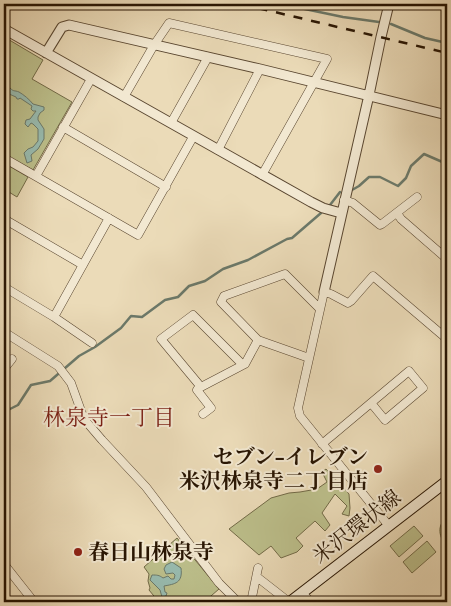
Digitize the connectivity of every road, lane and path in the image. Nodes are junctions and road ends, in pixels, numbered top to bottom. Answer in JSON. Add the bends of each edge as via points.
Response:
{"nodes":[{"id":1,"x":389,"y":4,"type":"edge"},
{"id":2,"x":4,"y":29,"type":"edge"},
{"id":3,"x":154,"y":45,"type":"junction"},
{"id":4,"x":46,"y":53,"type":"junction"},
{"id":5,"x":208,"y":57,"type":"junction"},
{"id":6,"x":260,"y":69,"type":"junction"},
{"id":7,"x":91,"y":79,"type":"junction"},
{"id":8,"x":314,"y":82,"type":"junction"},
{"id":9,"x":369,"y":96,"type":"junction"},
{"id":10,"x":124,"y":97,"type":"junction"},
{"id":11,"x":447,"y":115,"type":"edge"},
{"id":12,"x":170,"y":123,"type":"junction"},
{"id":13,"x":64,"y":128,"type":"junction"},
{"id":14,"x":193,"y":137,"type":"junction"},
{"id":15,"x":218,"y":150,"type":"junction"},
{"id":16,"x":4,"y":158,"type":"edge"},
{"id":17,"x":262,"y":175,"type":"junction"},
{"id":18,"x":36,"y":176,"type":"junction"},
{"id":19,"x":166,"y":187,"type":"junction"},
{"id":20,"x":417,"y":196,"type":"dead end"},
{"id":21,"x":344,"y":200,"type":"junction"},
{"id":22,"x":342,"y":213,"type":"junction"},
{"id":23,"x":397,"y":214,"type":"junction"},
{"id":24,"x":109,"y":218,"type":"junction"},
{"id":25,"x":4,"y":219,"type":"edge"},
{"id":26,"x":447,"y":259,"type":"edge"},
{"id":27,"x":83,"y":265,"type":"junction"},
{"id":28,"x":4,"y":287,"type":"edge"},
{"id":29,"x":324,"y":292,"type":"junction"},
{"id":30,"x":320,"y":309,"type":"junction"},
{"id":31,"x":54,"y":317,"type":"junction"},
{"id":32,"x":4,"y":332,"type":"edge"},
{"id":33,"x":447,"y":339,"type":"edge"},
{"id":34,"x":258,"y":340,"type":"junction"},
{"id":35,"x":92,"y":344,"type":"dead end"},
{"id":36,"x":309,"y":358,"type":"junction"},
{"id":37,"x":12,"y":359,"type":"dead end"},
{"id":38,"x":243,"y":366,"type":"junction"},
{"id":39,"x":4,"y":369,"type":"edge"},
{"id":40,"x":200,"y":386,"type":"junction"},
{"id":41,"x":371,"y":403,"type":"junction"},
{"id":42,"x":204,"y":414,"type":"dead end"},
{"id":43,"x":322,"y":444,"type":"junction"},
{"id":44,"x":340,"y":467,"type":"junction"},
{"id":45,"x":333,"y":472,"type":"dead end"},
{"id":46,"x":447,"y":481,"type":"edge"},
{"id":47,"x":389,"y":526,"type":"junction"},
{"id":48,"x":4,"y":564,"type":"edge"},
{"id":49,"x":258,"y":568,"type":"dead end"},
{"id":50,"x":257,"y":576,"type":"junction"},
{"id":51,"x":302,"y":593,"type":"junction"},
{"id":52,"x":34,"y":602,"type":"edge"},
{"id":53,"x":238,"y":602,"type":"edge"},
{"id":54,"x":251,"y":602,"type":"edge"},
{"id":55,"x":289,"y":602,"type":"edge"},
{"id":56,"x":311,"y":602,"type":"edge"}],
"edges":[{"from":1,"to":9,"type":"street"},
{"from":2,"to":4,"type":"street"},
{"from":3,"to":4,"type":"street","via":[[69,25],[62,28]]},
{"from":3,"to":5,"type":"street"},
{"from":3,"to":8,"type":"street","via":[[169,23],[327,59]]},
{"from":3,"to":10,"type":"street"},
{"from":4,"to":7,"type":"street"},
{"from":5,"to":6,"type":"street"},
{"from":5,"to":12,"type":"street"},
{"from":6,"to":8,"type":"street"},
{"from":6,"to":15,"type":"street"},
{"from":7,"to":10,"type":"street"},
{"from":7,"to":13,"type":"street"},
{"from":8,"to":9,"type":"street"},
{"from":8,"to":17,"type":"street"},
{"from":9,"to":11,"type":"street"},
{"from":9,"to":21,"type":"street"},
{"from":10,"to":12,"type":"street"},
{"from":12,"to":14,"type":"street"},
{"from":13,"to":18,"type":"street"},
{"from":13,"to":19,"type":"street"},
{"from":14,"to":15,"type":"street"},
{"from":14,"to":19,"type":"street"},
{"from":15,"to":17,"type":"street"},
{"from":16,"to":18,"type":"street"},
{"from":17,"to":22,"type":"street","via":[[323,208]]},
{"from":18,"to":24,"type":"street"},
{"from":19,"to":24,"type":"street","via":[[138,235]]},
{"from":20,"to":23,"type":"street"},
{"from":21,"to":22,"type":"street"},
{"from":21,"to":23,"type":"street","via":[[353,203],[380,225]]},
{"from":22,"to":29,"type":"street"},
{"from":23,"to":26,"type":"street"},
{"from":24,"to":27,"type":"street"},
{"from":25,"to":27,"type":"street"},
{"from":27,"to":31,"type":"street"},
{"from":28,"to":31,"type":"street"},
{"from":29,"to":30,"type":"street"},
{"from":29,"to":33,"type":"street","via":[[348,303],[373,276]]},
{"from":30,"to":34,"type":"street","via":[[285,274],[224,296],[221,302]]},
{"from":30,"to":36,"type":"street"},
{"from":31,"to":35,"type":"street"},
{"from":32,"to":53,"type":"street","via":[[58,366],[71,383],[84,418],[146,487],[219,583]]},
{"from":34,"to":36,"type":"street"},
{"from":34,"to":38,"type":"street"},
{"from":36,"to":43,"type":"street","via":[[298,408],[300,416]]},
{"from":37,"to":39,"type":"street"},
{"from":38,"to":40,"type":"street"},
{"from":38,"to":40,"type":"street","via":[[193,315],[161,339]]},
{"from":40,"to":42,"type":"street","via":[[197,390],[211,408]]},
{"from":41,"to":41,"type":"street","via":[[409,371],[423,388],[385,420]]},
{"from":41,"to":43,"type":"street"},
{"from":43,"to":44,"type":"street"},
{"from":44,"to":45,"type":"street"},
{"from":44,"to":47,"type":"street"},
{"from":46,"to":47,"type":"main road","name":"米沢環状線"},
{"from":47,"to":51,"type":"main road","name":"米沢環状線"},
{"from":48,"to":52,"type":"street"},
{"from":49,"to":50,"type":"street"},
{"from":50,"to":54,"type":"street"},
{"from":50,"to":55,"type":"street"},
{"from":51,"to":55,"type":"main road","name":"米沢環状線"},
{"from":51,"to":56,"type":"street"}]}
